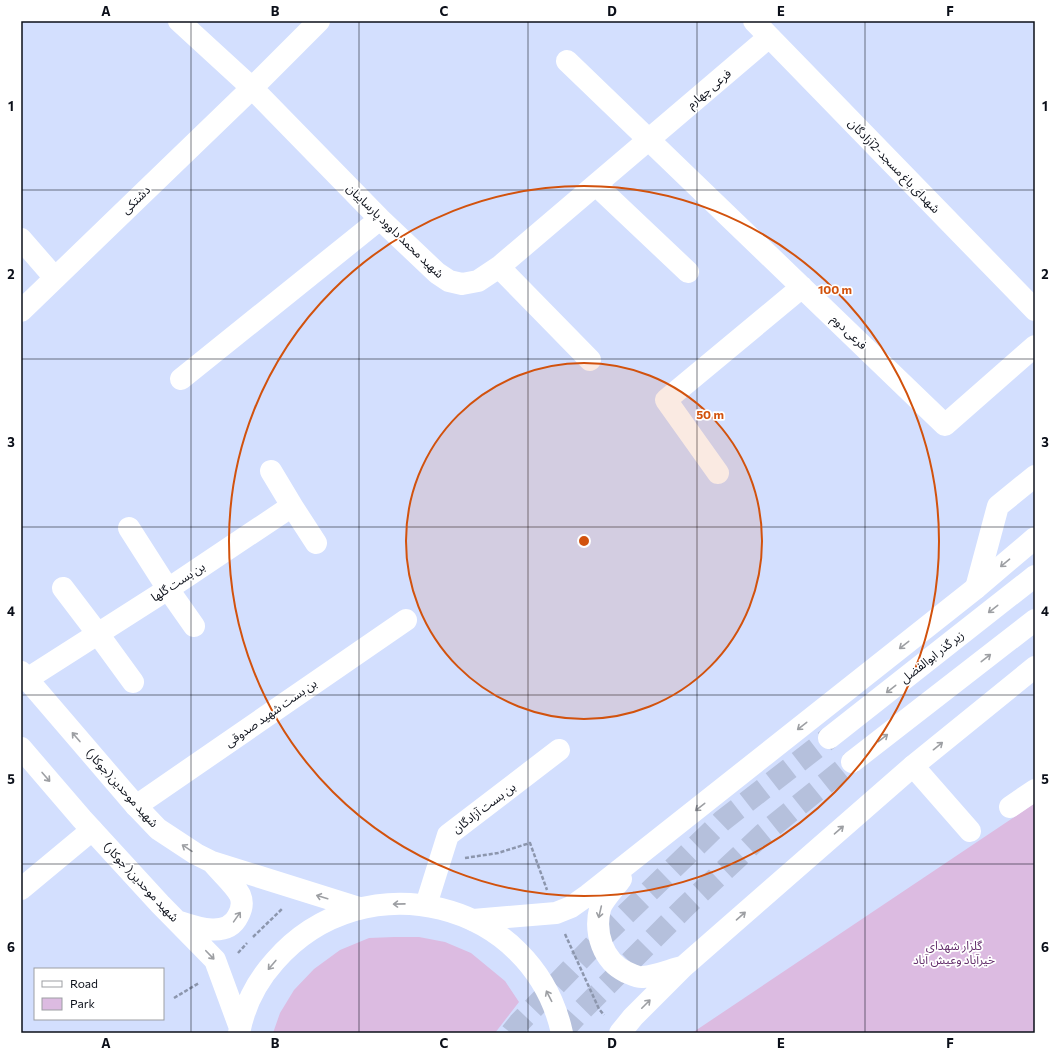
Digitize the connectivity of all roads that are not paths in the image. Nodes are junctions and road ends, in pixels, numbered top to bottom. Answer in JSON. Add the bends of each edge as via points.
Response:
{"nodes":[{"id":1,"x":178,"y":21,"type":"edge"},
{"id":2,"x":318,"y":21,"type":"edge"},
{"id":3,"x":754,"y":21,"type":"edge"},
{"id":4,"x":769,"y":37,"type":"junction"},
{"id":5,"x":567,"y":61,"type":"dead end"},
{"id":6,"x":252,"y":88,"type":"junction"},
{"id":7,"x":648,"y":140,"type":"junction"},
{"id":8,"x":596,"y":185,"type":"junction"},
{"id":9,"x":380,"y":219,"type":"junction"},
{"id":10,"x":21,"y":238,"type":"edge"},
{"id":11,"x":499,"y":267,"type":"junction"},
{"id":12,"x":688,"y":272,"type":"dead end"},
{"id":13,"x":55,"y":278,"type":"junction"},
{"id":14,"x":802,"y":287,"type":"junction"},
{"id":15,"x":1035,"y":310,"type":"edge"},
{"id":16,"x":21,"y":311,"type":"edge"},
{"id":17,"x":1035,"y":346,"type":"edge"},
{"id":18,"x":590,"y":360,"type":"dead end"},
{"id":19,"x":181,"y":379,"type":"dead end"},
{"id":20,"x":271,"y":471,"type":"dead end"},
{"id":21,"x":718,"y":473,"type":"dead end"},
{"id":22,"x":1035,"y":476,"type":"edge"},
{"id":23,"x":292,"y":506,"type":"junction"},
{"id":24,"x":129,"y":528,"type":"dead end"},
{"id":25,"x":1035,"y":538,"type":"edge"},
{"id":26,"x":316,"y":542,"type":"dead end"},
{"id":27,"x":1035,"y":576,"type":"edge"},
{"id":28,"x":63,"y":588,"type":"dead end"},
{"id":29,"x":976,"y":588,"type":"junction"},
{"id":30,"x":168,"y":589,"type":"junction"},
{"id":31,"x":406,"y":620,"type":"dead end"},
{"id":32,"x":1035,"y":620,"type":"edge"},
{"id":33,"x":194,"y":626,"type":"dead end"},
{"id":34,"x":98,"y":634,"type":"junction"},
{"id":35,"x":1035,"y":668,"type":"edge"},
{"id":36,"x":24,"y":676,"type":"edge"},
{"id":37,"x":133,"y":682,"type":"dead end"},
{"id":38,"x":829,"y":738,"type":"tunnel mouth"},
{"id":39,"x":21,"y":748,"type":"edge"},
{"id":40,"x":559,"y":750,"type":"dead end"},
{"id":41,"x":852,"y":762,"type":"tunnel mouth"},
{"id":42,"x":913,"y":766,"type":"junction"},
{"id":43,"x":1035,"y":790,"type":"edge"},
{"id":44,"x":136,"y":806,"type":"junction"},
{"id":45,"x":1010,"y":808,"type":"dead end"},
{"id":46,"x":92,"y":830,"type":"junction"},
{"id":47,"x":970,"y":831,"type":"dead end"},
{"id":48,"x":637,"y":857,"type":"junction"},
{"id":49,"x":212,"y":862,"type":"junction"},
{"id":50,"x":21,"y":889,"type":"edge"},
{"id":51,"x":426,"y":905,"type":"junction"},
{"id":52,"x":359,"y":908,"type":"junction"},
{"id":53,"x":176,"y":920,"type":"junction"},
{"id":54,"x":473,"y":920,"type":"junction"},
{"id":55,"x":683,"y":967,"type":"junction"},
{"id":56,"x":239,"y":1030,"type":"edge"},
{"id":57,"x":562,"y":1033,"type":"edge"},
{"id":58,"x":620,"y":1033,"type":"edge"}],
"edges":[{"from":1,"to":6,"type":"street","name":"شهید محمد داوود پارساییان"},
{"from":2,"to":6,"type":"street","name":"دشتکی"},
{"from":3,"to":4,"type":"street","name":"شهدای‌ باغ مسجد-2آزادگان"},
{"from":4,"to":7,"type":"street","name":"فرعی چهارم"},
{"from":4,"to":15,"type":"street","name":"شهدای‌ باغ مسجد-2آزادگان"},
{"from":5,"to":7,"type":"street","name":"فرعی دوم"},
{"from":6,"to":9,"type":"street","name":"شهید محمد داوود پارساییان"},
{"from":6,"to":13,"type":"street","name":"دشتکی"},
{"from":7,"to":8,"type":"street","name":"شهید محمد داوود پارساییان"},
{"from":7,"to":14,"type":"street","name":"فرعی دوم"},
{"from":8,"to":11,"type":"street","name":"شهید محمد داوود پارساییان"},
{"from":8,"to":12,"type":"street"},
{"from":9,"to":11,"type":"street","name":"شهید محمد داوود پارساییان","via":[[437,273],[449,281],[462,284],[478,281]]},
{"from":9,"to":19,"type":"street"},
{"from":10,"to":13,"type":"street"},
{"from":11,"to":18,"type":"street"},
{"from":13,"to":16,"type":"street","name":"دشتکی"},
{"from":14,"to":17,"type":"street","name":"فرعی دوم","via":[[945,425]]},
{"from":14,"to":21,"type":"street","via":[[666,400]]},
{"from":20,"to":23,"type":"street"},
{"from":22,"to":29,"type":"street","via":[[998,506]]},
{"from":23,"to":26,"type":"street"},
{"from":23,"to":30,"type":"street","name":"بن بست گلها"},
{"from":24,"to":30,"type":"street"},
{"from":25,"to":29,"type":"street","one_way":true},
{"from":27,"to":38,"type":"street","name":"زیر گذر ابوالفضل","one_way":true},
{"from":28,"to":34,"type":"street"},
{"from":29,"to":48,"type":"street","one_way":true},
{"from":30,"to":33,"type":"street"},
{"from":30,"to":34,"type":"street","name":"بن بست گلها"},
{"from":31,"to":44,"type":"street","name":"بن بست شهید صدوقی"},
{"from":41,"to":32,"type":"street","one_way":true},
{"from":34,"to":36,"type":"street","name":"بن بست گلها"},
{"from":34,"to":37,"type":"street"},
{"from":42,"to":35,"type":"street","one_way":true},
{"from":44,"to":36,"type":"street","name":"شهید موحدین(جوکار)","one_way":true},
{"from":39,"to":46,"type":"street","name":"شهید موحدین( جوکار)","one_way":true},
{"from":40,"to":51,"type":"street","name":"بن بست آزادگان","via":[[448,835]]},
{"from":42,"to":47,"type":"street"},
{"from":55,"to":42,"type":"street","one_way":true},
{"from":43,"to":45,"type":"street"},
{"from":49,"to":44,"type":"street","name":"شهید موحدین(جوکار)","one_way":true,"via":[[158,829]]},
{"from":46,"to":50,"type":"street"},
{"from":46,"to":53,"type":"street","name":"شهید موحدین( جوکار)"},
{"from":48,"to":54,"type":"street","via":[[571,907],[556,913]]},
{"from":48,"to":55,"type":"street","one_way":true,"via":[[600,907],[598,922],[601,944],[617,968],[642,978]]},
{"from":52,"to":49,"type":"street","name":"شهید موحدین(جوکار)","one_way":true},
{"from":53,"to":49,"type":"street","one_way":true,"via":[[202,929],[220,929],[228,927],[237,919],[242,908],[240,896]]},
{"from":51,"to":52,"type":"street","one_way":true,"via":[[403,903]]},
{"from":51,"to":54,"type":"street"},
{"from":52,"to":56,"type":"street","one_way":true,"via":[[318,925],[283,952],[256,987]]},
{"from":53,"to":56,"type":"street","name":"شهید موحدین( جوکار)","one_way":true,"via":[[215,960]]},
{"from":57,"to":54,"type":"street","one_way":true,"via":[[552,1002],[541,981],[527,963],[512,946]]},
{"from":58,"to":55,"type":"street","one_way":true}]}
